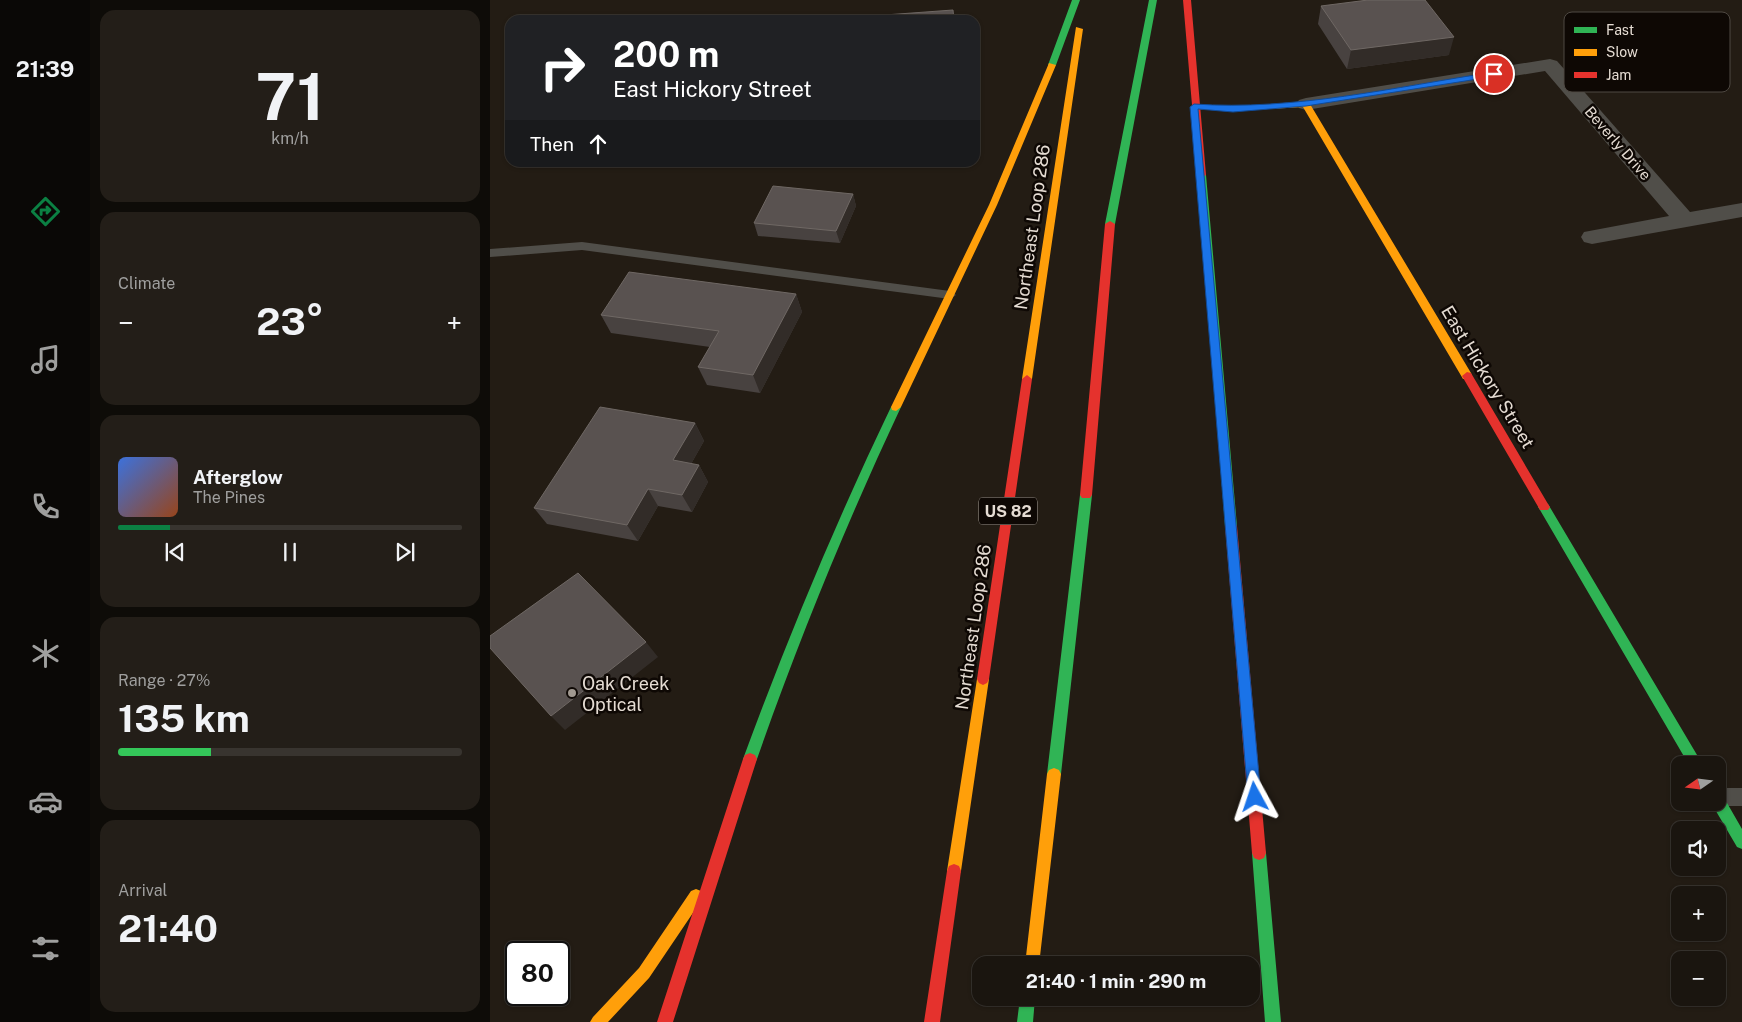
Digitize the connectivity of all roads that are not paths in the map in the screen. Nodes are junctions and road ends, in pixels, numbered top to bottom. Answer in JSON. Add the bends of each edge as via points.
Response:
{"nodes":[{"id":1,"x":1076,"y":0,"type":"edge"},
{"id":2,"x":1084,"y":0,"type":"edge"},
{"id":3,"x":1153,"y":0,"type":"edge"},
{"id":4,"x":1187,"y":0,"type":"edge"},
{"id":5,"x":1564,"y":81,"type":"edge"},
{"id":6,"x":1574,"y":92,"type":"edge"},
{"id":7,"x":1306,"y":104,"type":"junction"},
{"id":8,"x":1194,"y":107,"type":"junction"},
{"id":9,"x":1742,"y":210,"type":"edge"},
{"id":10,"x":1685,"y":220,"type":"junction"},
{"id":11,"x":1592,"y":238,"type":"dead end"},
{"id":12,"x":490,"y":253,"type":"edge"},
{"id":13,"x":950,"y":295,"type":"junction"},
{"id":14,"x":1691,"y":756,"type":"edge"},
{"id":15,"x":1742,"y":797,"type":"edge"},
{"id":16,"x":1726,"y":798,"type":"edge"},
{"id":17,"x":1725,"y":811,"type":"edge"},
{"id":18,"x":1742,"y":842,"type":"edge"},
{"id":19,"x":712,"y":872,"type":"junction"},
{"id":20,"x":1033,"y":956,"type":"edge"},
{"id":21,"x":1027,"y":1006,"type":"edge"},
{"id":22,"x":598,"y":1022,"type":"edge"},
{"id":23,"x":665,"y":1022,"type":"edge"},
{"id":24,"x":932,"y":1022,"type":"edge"},
{"id":25,"x":1026,"y":1022,"type":"edge"},
{"id":26,"x":1273,"y":1022,"type":"edge"}],
"edges":[{"from":1,"to":13,"type":"main road","via":[[1057,57],[1010,170]]},
{"from":2,"to":24,"type":"main road","name":"Northeast Loop 286","number":"US 82"},
{"from":3,"to":20,"type":"main road","via":[[1108,235],[1084,510]]},
{"from":4,"to":8,"type":"main road"},
{"from":5,"to":7,"type":"street","name":"Beverly Drive","via":[[1550,65]]},
{"from":6,"to":10,"type":"street","name":"Beverly Drive"},
{"from":7,"to":8,"type":"main road","via":[[1233,109]]},
{"from":7,"to":14,"type":"main road","name":"East Hickory Street"},
{"from":8,"to":26,"type":"main road"},
{"from":9,"to":10,"type":"street"},
{"from":10,"to":11,"type":"street"},
{"from":12,"to":13,"type":"lane","via":[[582,246]]},
{"from":13,"to":19,"type":"main road","via":[[844,514],[772,692]]},
{"from":15,"to":16,"type":"lane"},
{"from":17,"to":18,"type":"main road"},
{"from":19,"to":22,"type":"main road","via":[[644,974]]},
{"from":19,"to":23,"type":"main road"},
{"from":21,"to":25,"type":"main road"}]}
